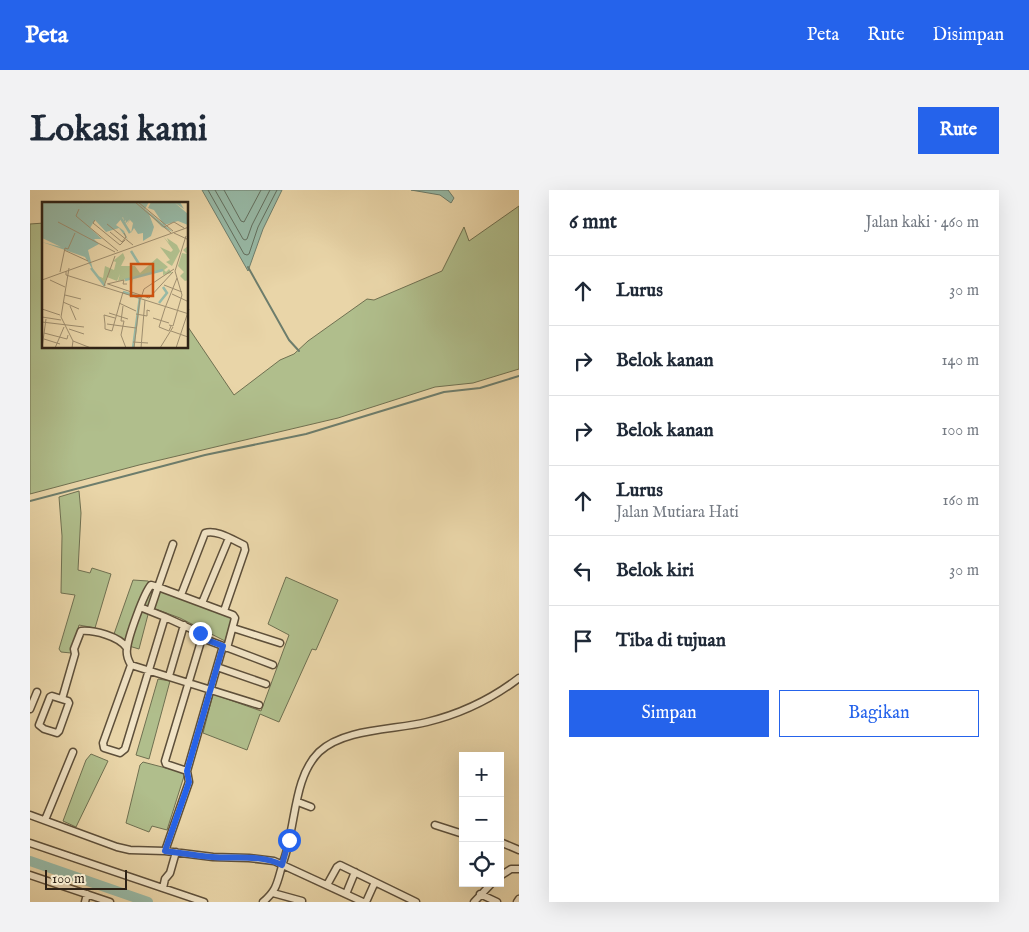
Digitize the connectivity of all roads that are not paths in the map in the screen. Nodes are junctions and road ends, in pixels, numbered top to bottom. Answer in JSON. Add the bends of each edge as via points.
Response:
{"nodes":[{"id":1,"x":229,"y":538,"type":"junction"},
{"id":2,"x":173,"y":544,"type":"dead end"},
{"id":3,"x":158,"y":587,"type":"junction"},
{"id":4,"x":181,"y":595,"type":"junction"},
{"id":5,"x":202,"y":603,"type":"junction"},
{"id":6,"x":140,"y":607,"type":"junction"},
{"id":7,"x":150,"y":611,"type":"junction"},
{"id":8,"x":224,"y":611,"type":"junction"},
{"id":9,"x":165,"y":617,"type":"junction"},
{"id":10,"x":184,"y":625,"type":"junction"},
{"id":11,"x":233,"y":628,"type":"junction"},
{"id":12,"x":202,"y":638,"type":"junction"},
{"id":13,"x":280,"y":643,"type":"dead end"},
{"id":14,"x":225,"y":647,"type":"junction"},
{"id":15,"x":126,"y":648,"type":"junction"},
{"id":16,"x":131,"y":665,"type":"junction"},
{"id":17,"x":273,"y":665,"type":"dead end"},
{"id":18,"x":217,"y":668,"type":"junction"},
{"id":19,"x":149,"y":670,"type":"junction"},
{"id":20,"x":168,"y":676,"type":"junction"},
{"id":21,"x":519,"y":678,"type":"edge"},
{"id":22,"x":189,"y":682,"type":"junction"},
{"id":23,"x":266,"y":684,"type":"dead end"},
{"id":24,"x":210,"y":688,"type":"junction"},
{"id":25,"x":37,"y":692,"type":"dead end"},
{"id":26,"x":62,"y":699,"type":"junction"},
{"id":27,"x":259,"y":705,"type":"dead end"},
{"id":28,"x":30,"y":709,"type":"edge"},
{"id":29,"x":73,"y":752,"type":"dead end"},
{"id":30,"x":187,"y":771,"type":"junction"},
{"id":31,"x":298,"y":802,"type":"junction"},
{"id":32,"x":311,"y":807,"type":"dead end"},
{"id":33,"x":30,"y":815,"type":"edge"},
{"id":34,"x":45,"y":820,"type":"junction"},
{"id":35,"x":436,"y":825,"type":"dead end"},
{"id":36,"x":459,"y":833,"type":"edge"},
{"id":37,"x":30,"y":844,"type":"edge"},
{"id":38,"x":504,"y":844,"type":"edge"},
{"id":39,"x":519,"y":850,"type":"edge"},
{"id":40,"x":165,"y":851,"type":"junction"},
{"id":41,"x":176,"y":852,"type":"junction"},
{"id":42,"x":282,"y":865,"type":"junction"},
{"id":43,"x":519,"y":869,"type":"edge"},
{"id":44,"x":355,"y":872,"type":"junction"},
{"id":45,"x":504,"y":873,"type":"edge"},
{"id":46,"x":30,"y":875,"type":"edge"},
{"id":47,"x":375,"y":882,"type":"junction"},
{"id":48,"x":326,"y":885,"type":"junction"},
{"id":49,"x":488,"y":887,"type":"edge"},
{"id":50,"x":163,"y":888,"type":"junction"},
{"id":51,"x":273,"y":893,"type":"junction"},
{"id":52,"x":87,"y":894,"type":"junction"},
{"id":53,"x":346,"y":894,"type":"junction"},
{"id":54,"x":480,"y":894,"type":"junction"},
{"id":55,"x":302,"y":901,"type":"edge"},
{"id":56,"x":84,"y":902,"type":"edge"},
{"id":57,"x":110,"y":902,"type":"edge"},
{"id":58,"x":204,"y":902,"type":"edge"},
{"id":59,"x":263,"y":902,"type":"edge"},
{"id":60,"x":365,"y":902,"type":"edge"},
{"id":61,"x":415,"y":902,"type":"edge"},
{"id":62,"x":474,"y":902,"type":"edge"},
{"id":63,"x":496,"y":902,"type":"edge"}],
"edges":[{"from":1,"to":4,"type":"street","via":[[205,533]]},
{"from":1,"to":5,"type":"street"},
{"from":1,"to":8,"type":"street","via":[[244,545],[246,550]]},
{"from":2,"to":3,"type":"street"},
{"from":3,"to":4,"type":"street"},
{"from":3,"to":6,"type":"street","via":[[149,585]]},
{"from":3,"to":7,"type":"street"},
{"from":4,"to":5,"type":"street"},
{"from":5,"to":8,"type":"street"},
{"from":6,"to":7,"type":"street"},
{"from":6,"to":15,"type":"street"},
{"from":7,"to":9,"type":"street"},
{"from":8,"to":11,"type":"street","via":[[235,616]]},
{"from":9,"to":10,"type":"street"},
{"from":9,"to":19,"type":"street"},
{"from":10,"to":12,"type":"street","via":[[201,634]]},
{"from":10,"to":20,"type":"street"},
{"from":11,"to":13,"type":"street"},
{"from":11,"to":14,"type":"street"},
{"from":12,"to":14,"type":"street"},
{"from":12,"to":22,"type":"street"},
{"from":14,"to":17,"type":"street"},
{"from":14,"to":18,"type":"street"},
{"from":15,"to":16,"type":"street"},
{"from":15,"to":26,"type":"street","via":[[117,639],[81,631]]},
{"from":16,"to":19,"type":"street"},
{"from":16,"to":19,"type":"street","via":[[103,744],[104,748],[117,753],[125,749]]},
{"from":18,"to":23,"type":"street"},
{"from":18,"to":24,"type":"street"},
{"from":19,"to":20,"type":"street"},
{"from":20,"to":22,"type":"street"},
{"from":21,"to":31,"type":"street","via":[[495,694],[445,717],[367,732],[326,747],[308,768]]},
{"from":22,"to":24,"type":"street"},
{"from":22,"to":30,"type":"street","via":[[165,763]]},
{"from":24,"to":27,"type":"street"},
{"from":24,"to":30,"type":"street"},
{"from":25,"to":28,"type":"street"},
{"from":26,"to":26,"type":"street","via":[[50,697],[41,727],[55,733],[59,731],[69,703]]},
{"from":29,"to":34,"type":"street"},
{"from":30,"to":40,"type":"street","via":[[189,782]]},
{"from":31,"to":32,"type":"street"},
{"from":31,"to":42,"type":"street"},
{"from":33,"to":34,"type":"street"},
{"from":34,"to":40,"type":"street","via":[[117,847]]},
{"from":35,"to":36,"type":"street"},
{"from":37,"to":50,"type":"street"},
{"from":38,"to":39,"type":"street"},
{"from":40,"to":41,"type":"street"},
{"from":41,"to":42,"type":"street","via":[[262,859]]},
{"from":41,"to":50,"type":"street"},
{"from":42,"to":48,"type":"street"},
{"from":42,"to":51,"type":"street"},
{"from":43,"to":45,"type":"street"},
{"from":44,"to":47,"type":"street"},
{"from":44,"to":48,"type":"street","via":[[338,866]]},
{"from":44,"to":53,"type":"street"},
{"from":46,"to":52,"type":"street"},
{"from":47,"to":60,"type":"street"},
{"from":47,"to":61,"type":"street"},
{"from":48,"to":53,"type":"street"},
{"from":49,"to":54,"type":"street"},
{"from":50,"to":58,"type":"street"},
{"from":51,"to":55,"type":"street"},
{"from":51,"to":59,"type":"street"},
{"from":52,"to":56,"type":"street"},
{"from":52,"to":57,"type":"street"},
{"from":53,"to":60,"type":"street"},
{"from":54,"to":62,"type":"street"},
{"from":54,"to":63,"type":"street"}]}
